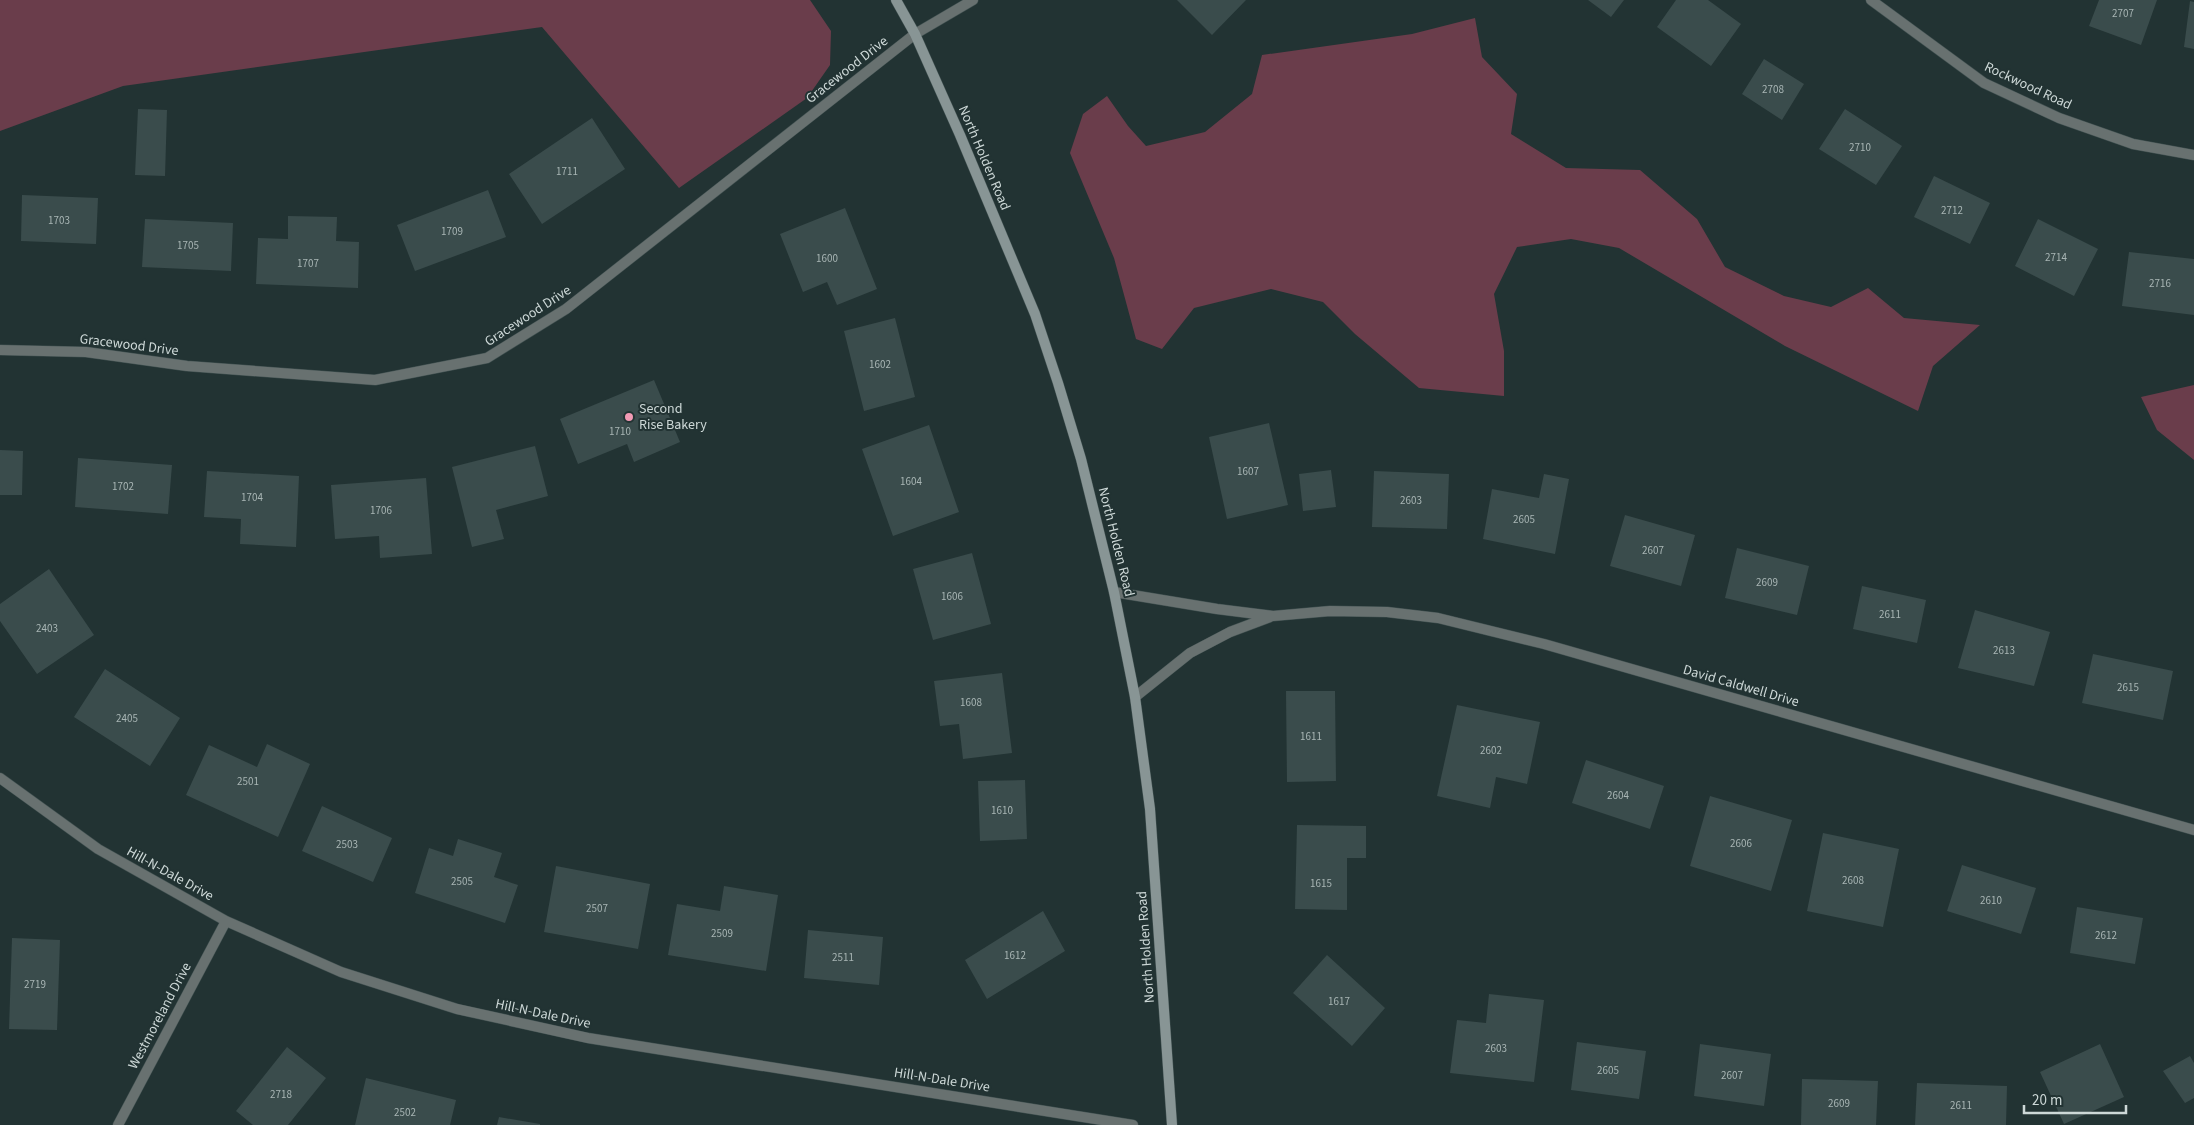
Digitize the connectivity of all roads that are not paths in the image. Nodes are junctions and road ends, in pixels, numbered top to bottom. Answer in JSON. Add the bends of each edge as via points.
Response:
{"nodes":[{"id":1,"x":896,"y":0,"type":"edge"},
{"id":2,"x":973,"y":0,"type":"edge"},
{"id":3,"x":1871,"y":0,"type":"edge"},
{"id":4,"x":915,"y":34,"type":"junction"},
{"id":5,"x":2194,"y":155,"type":"edge"},
{"id":6,"x":0,"y":350,"type":"edge"},
{"id":7,"x":1114,"y":592,"type":"junction"},
{"id":8,"x":1273,"y":616,"type":"junction"},
{"id":9,"x":1135,"y":697,"type":"junction"},
{"id":10,"x":0,"y":778,"type":"edge"},
{"id":11,"x":2194,"y":830,"type":"edge"},
{"id":12,"x":226,"y":921,"type":"junction"},
{"id":13,"x":118,"y":1125,"type":"edge"},
{"id":14,"x":1133,"y":1125,"type":"edge"},
{"id":15,"x":1172,"y":1125,"type":"edge"}],
"edges":[{"from":1,"to":4,"type":"main road","name":"North Holden Road"},
{"from":2,"to":4,"type":"street","name":"Gracewood Drive"},
{"from":3,"to":5,"type":"street","name":"Rockwood Road","via":[[1984,83],[2059,118],[2133,144]]},
{"from":4,"to":6,"type":"street","name":"Gracewood Drive","via":[[566,310],[487,358],[375,380],[187,366],[86,352]]},
{"from":4,"to":7,"type":"main road","name":"North Holden Road","via":[[1035,314],[1081,459]]},
{"from":7,"to":8,"type":"street","name":"David Caldwell Drive"},
{"from":7,"to":9,"type":"main road","name":"North Holden Road"},
{"from":8,"to":9,"type":"street","name":"David Caldwell Drive","via":[[1230,632],[1190,653]]},
{"from":8,"to":11,"type":"street","name":"David Caldwell Drive","via":[[1330,611],[1387,612],[1438,618],[1544,644]]},
{"from":9,"to":15,"type":"main road","name":"North Holden Road","via":[[1150,809]]},
{"from":10,"to":12,"type":"street","name":"Hill-N-Dale Drive","via":[[98,849]]},
{"from":12,"to":13,"type":"street","name":"Westmoreland Drive"},
{"from":12,"to":14,"type":"street","name":"Hill-N-Dale Drive","via":[[341,972],[457,1009],[588,1038]]}]}
